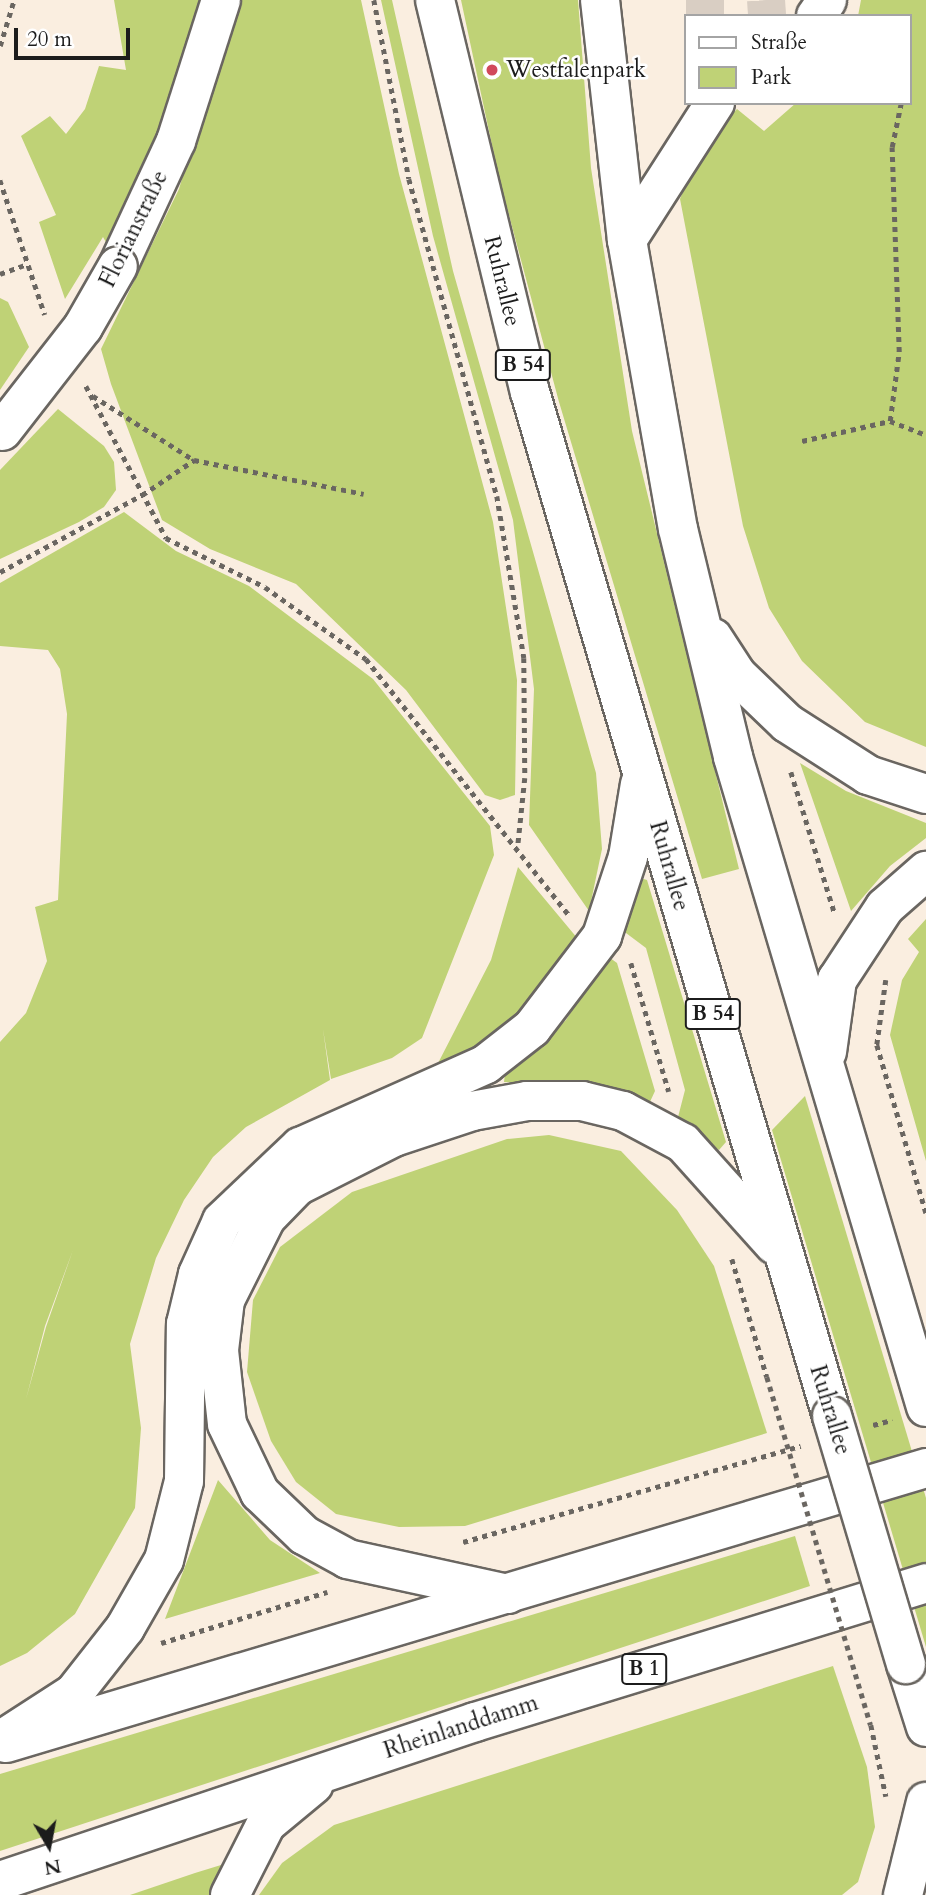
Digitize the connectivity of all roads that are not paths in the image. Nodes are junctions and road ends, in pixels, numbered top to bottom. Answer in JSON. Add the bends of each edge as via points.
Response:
{"nodes":[{"id":1,"x":221,"y":0,"type":"edge"},
{"id":2,"x":435,"y":0,"type":"edge"},
{"id":3,"x":600,"y":0,"type":"edge"},
{"id":4,"x":711,"y":105,"type":"edge"},
{"id":5,"x":627,"y":240,"type":"junction"},
{"id":6,"x":1,"y":432,"type":"edge"},
{"id":7,"x":697,"y":607,"type":"junction"},
{"id":8,"x":639,"y":765,"type":"junction"},
{"id":9,"x":926,"y":794,"type":"edge"},
{"id":10,"x":926,"y":872,"type":"edge"},
{"id":11,"x":829,"y":1086,"type":"junction"},
{"id":12,"x":786,"y":1263,"type":"junction"},
{"id":13,"x":913,"y":1412,"type":"edge"},
{"id":14,"x":926,"y":1468,"type":"edge"},
{"id":15,"x":926,"y":1583,"type":"edge"},
{"id":16,"x":508,"y":1594,"type":"junction"},
{"id":17,"x":923,"y":1717,"type":"edge"},
{"id":18,"x":0,"y":1742,"type":"edge"},
{"id":19,"x":362,"y":1759,"type":"junction"},
{"id":20,"x":926,"y":1802,"type":"edge"},
{"id":21,"x":0,"y":1881,"type":"edge"},
{"id":22,"x":230,"y":1895,"type":"edge"},
{"id":23,"x":903,"y":1895,"type":"edge"}],
"edges":[{"from":1,"to":6,"type":"main road","name":"Florianstraße","bridge":true,"via":[[176,141],[118,266],[83,327]]},
{"from":2,"to":8,"type":"main road","name":"Ruhrallee","number":"B 54","via":[[530,392]]},
{"from":3,"to":5,"type":"main road"},
{"from":4,"to":5,"type":"main road"},
{"from":5,"to":7,"type":"main road"},
{"from":7,"to":9,"type":"main road","via":[[737,674],[778,716],[868,775]]},
{"from":7,"to":11,"type":"main road"},
{"from":8,"to":12,"type":"main road","name":"Ruhrallee","number":"B 54"},
{"from":8,"to":18,"type":"main road","via":[[628,857],[602,936],[532,1028],[486,1064],[300,1147],[222,1222],[198,1274],[186,1324],[182,1503],[164,1560],[125,1628],[74,1693]]},
{"from":10,"to":11,"type":"main road","via":[[885,907],[837,980],[826,1044]]},
{"from":11,"to":13,"type":"main road","via":[[905,1336]]},
{"from":12,"to":16,"type":"main road","via":[[682,1143],[623,1111],[582,1101],[527,1101],[472,1111],[394,1137],[297,1186],[244,1252],[225,1300],[219,1350],[222,1403],[235,1448],[261,1493],[304,1535],[348,1559]]},
{"from":12,"to":17,"type":"main road","name":"Ruhrallee","number":"B 54","bridge":true},
{"from":14,"to":16,"type":"main road"},
{"from":15,"to":19,"type":"main road","name":"Rheinlanddamm","number":"B 1"},
{"from":16,"to":18,"type":"main road"},
{"from":19,"to":21,"type":"main road","name":"Rheinlanddamm","number":"B 1"},
{"from":19,"to":22,"type":"main road","via":[[295,1795],[276,1815]]},
{"from":20,"to":23,"type":"main road"}]}
